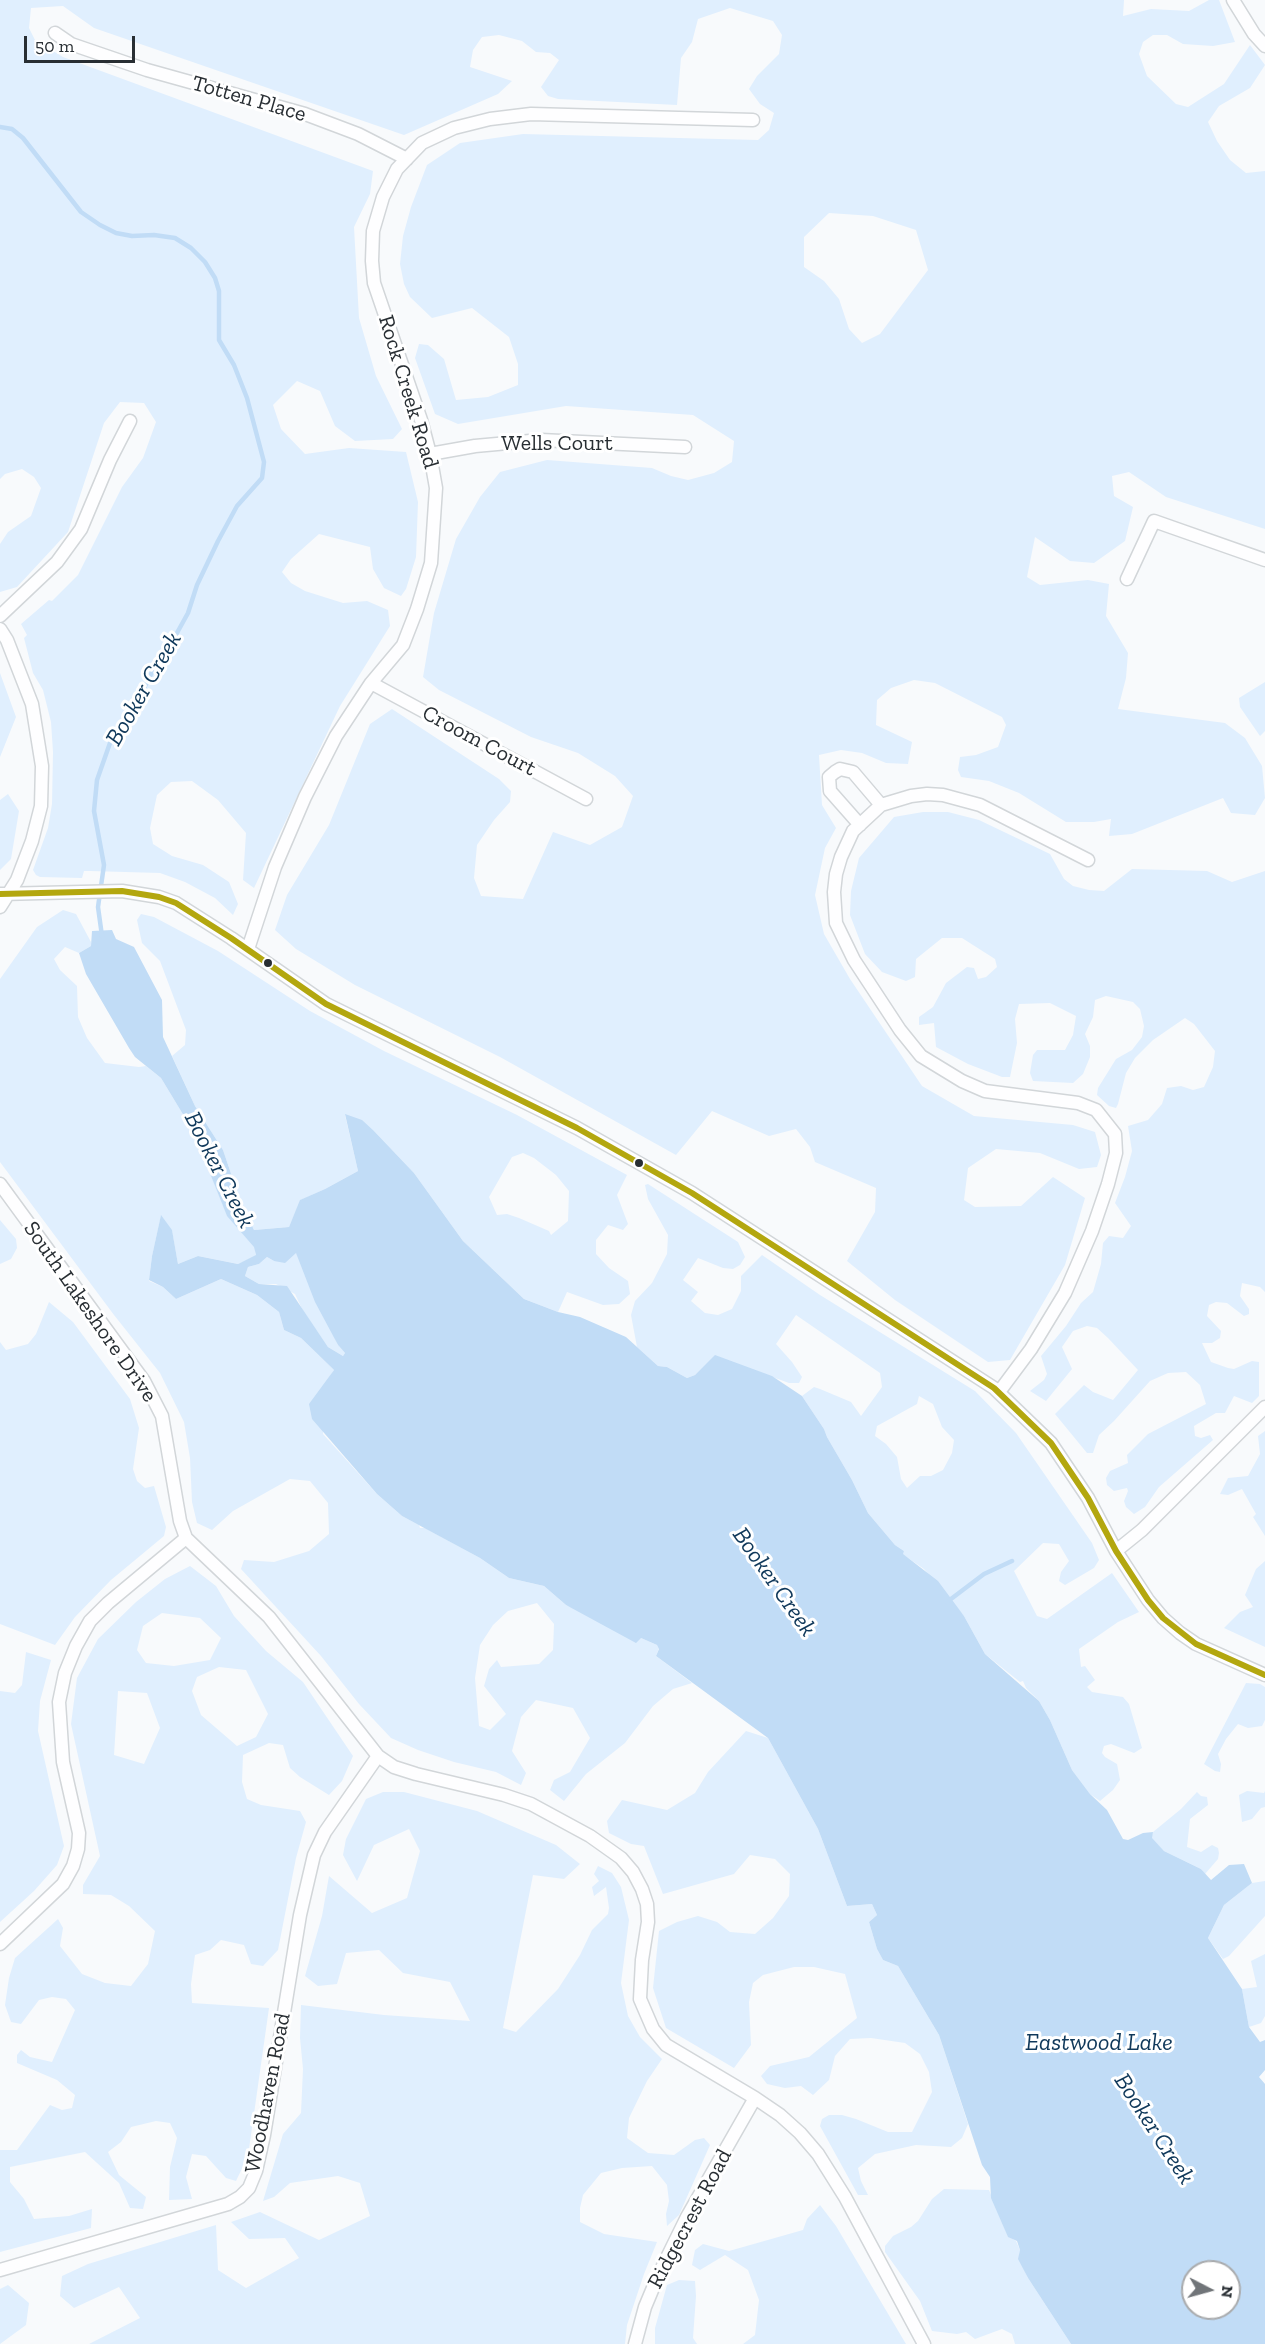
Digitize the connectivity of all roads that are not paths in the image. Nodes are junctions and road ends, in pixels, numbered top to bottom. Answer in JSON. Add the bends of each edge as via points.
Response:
{"nodes":[{"id":1,"x":1233,"y":0,"type":"edge"},
{"id":2,"x":55,"y":33,"type":"dead end"},
{"id":3,"x":1265,"y":46,"type":"edge"},
{"id":4,"x":753,"y":120,"type":"dead end"},
{"id":5,"x":407,"y":159,"type":"junction"},
{"id":6,"x":130,"y":421,"type":"dead end"},
{"id":7,"x":685,"y":447,"type":"dead end"},
{"id":8,"x":430,"y":454,"type":"junction"},
{"id":9,"x":1265,"y":560,"type":"edge"},
{"id":10,"x":1127,"y":579,"type":"dead end"},
{"id":11,"x":0,"y":616,"type":"edge"},
{"id":12,"x":0,"y":629,"type":"edge"},
{"id":13,"x":371,"y":682,"type":"junction"},
{"id":14,"x":586,"y":799,"type":"dead end"},
{"id":15,"x":881,"y":806,"type":"junction"},
{"id":16,"x":860,"y":825,"type":"junction"},
{"id":17,"x":1088,"y":860,"type":"dead end"},
{"id":18,"x":4,"y":895,"type":"edge"},
{"id":19,"x":0,"y":906,"type":"edge"},
{"id":20,"x":248,"y":949,"type":"junction"},
{"id":21,"x":0,"y":1184,"type":"edge"},
{"id":22,"x":999,"y":1392,"type":"junction"},
{"id":23,"x":1265,"y":1407,"type":"edge"},
{"id":24,"x":186,"y":1538,"type":"junction"},
{"id":25,"x":1116,"y":1551,"type":"junction"},
{"id":26,"x":1265,"y":1675,"type":"edge"},
{"id":27,"x":378,"y":1756,"type":"junction"},
{"id":28,"x":0,"y":1944,"type":"edge"},
{"id":29,"x":755,"y":2098,"type":"junction"},
{"id":30,"x":0,"y":2270,"type":"edge"},
{"id":31,"x":634,"y":2344,"type":"edge"},
{"id":32,"x":924,"y":2344,"type":"edge"}],
"edges":[{"from":1,"to":3,"type":"street"},
{"from":2,"to":5,"type":"street","name":"Totten Place","via":[[72,44],[147,70],[305,114],[358,134]]},
{"from":4,"to":5,"type":"street","name":"Rock Creek Road","via":[[521,116],[490,119],[454,128],[422,143]]},
{"from":5,"to":8,"type":"street","name":"Rock Creek Road","via":[[383,196],[373,231],[372,261],[374,283]]},
{"from":6,"to":11,"type":"street","via":[[81,529],[57,562]]},
{"from":7,"to":8,"type":"street","name":"Wells Court","via":[[541,440]]},
{"from":8,"to":13,"type":"street","name":"Rock Creek Road","via":[[436,488],[431,563],[403,645]]},
{"from":9,"to":10,"type":"street","via":[[1154,521]]},
{"from":12,"to":18,"type":"street","via":[[32,704],[42,766],[41,806],[34,832],[17,880]]},
{"from":13,"to":14,"type":"street","name":"Croom Court"},
{"from":13,"to":20,"type":"street","name":"Rock Creek Road","via":[[336,736],[305,797],[275,867]]},
{"from":15,"to":16,"type":"street"},
{"from":15,"to":16,"type":"street","via":[[853,772],[835,772],[830,777],[830,791]]},
{"from":15,"to":17,"type":"street","via":[[911,796],[943,795],[980,805]]},
{"from":16,"to":22,"type":"street","via":[[853,831],[836,874],[836,923],[854,960],[921,1056],[954,1077],[985,1090],[1078,1103],[1095,1110],[1115,1134],[1116,1153],[1108,1184],[1065,1293]]},
{"from":18,"to":19,"type":"street"},
{"from":18,"to":20,"type":"street","via":[[85,890],[159,897],[176,903]]},
{"from":20,"to":22,"type":"street","via":[[326,1004],[576,1128],[692,1193]]},
{"from":21,"to":24,"type":"street","name":"South Lakeshore Drive","via":[[144,1382],[162,1416]]},
{"from":22,"to":25,"type":"street","via":[[1051,1443],[1088,1498]]},
{"from":23,"to":25,"type":"street"},
{"from":24,"to":27,"type":"street","via":[[268,1617]]},
{"from":24,"to":28,"type":"street","via":[[108,1603],[90,1622],[76,1646],[59,1702],[63,1762],[80,1833],[78,1850],[63,1884]]},
{"from":25,"to":26,"type":"street","via":[[1148,1600],[1180,1634]]},
{"from":27,"to":29,"type":"street","via":[[394,1767],[416,1774],[531,1804],[621,1858],[642,1888],[646,1904],[648,1922],[640,2000],[653,2029],[666,2045]]},
{"from":27,"to":30,"type":"street","name":"Woodhaven Road","via":[[325,1832],[314,1855],[300,1915],[264,2135],[249,2188],[228,2204]]},
{"from":29,"to":31,"type":"street","name":"Ridgecrest Road","via":[[687,2217],[645,2307]]},
{"from":29,"to":32,"type":"street","via":[[780,2115],[818,2154]]}]}
